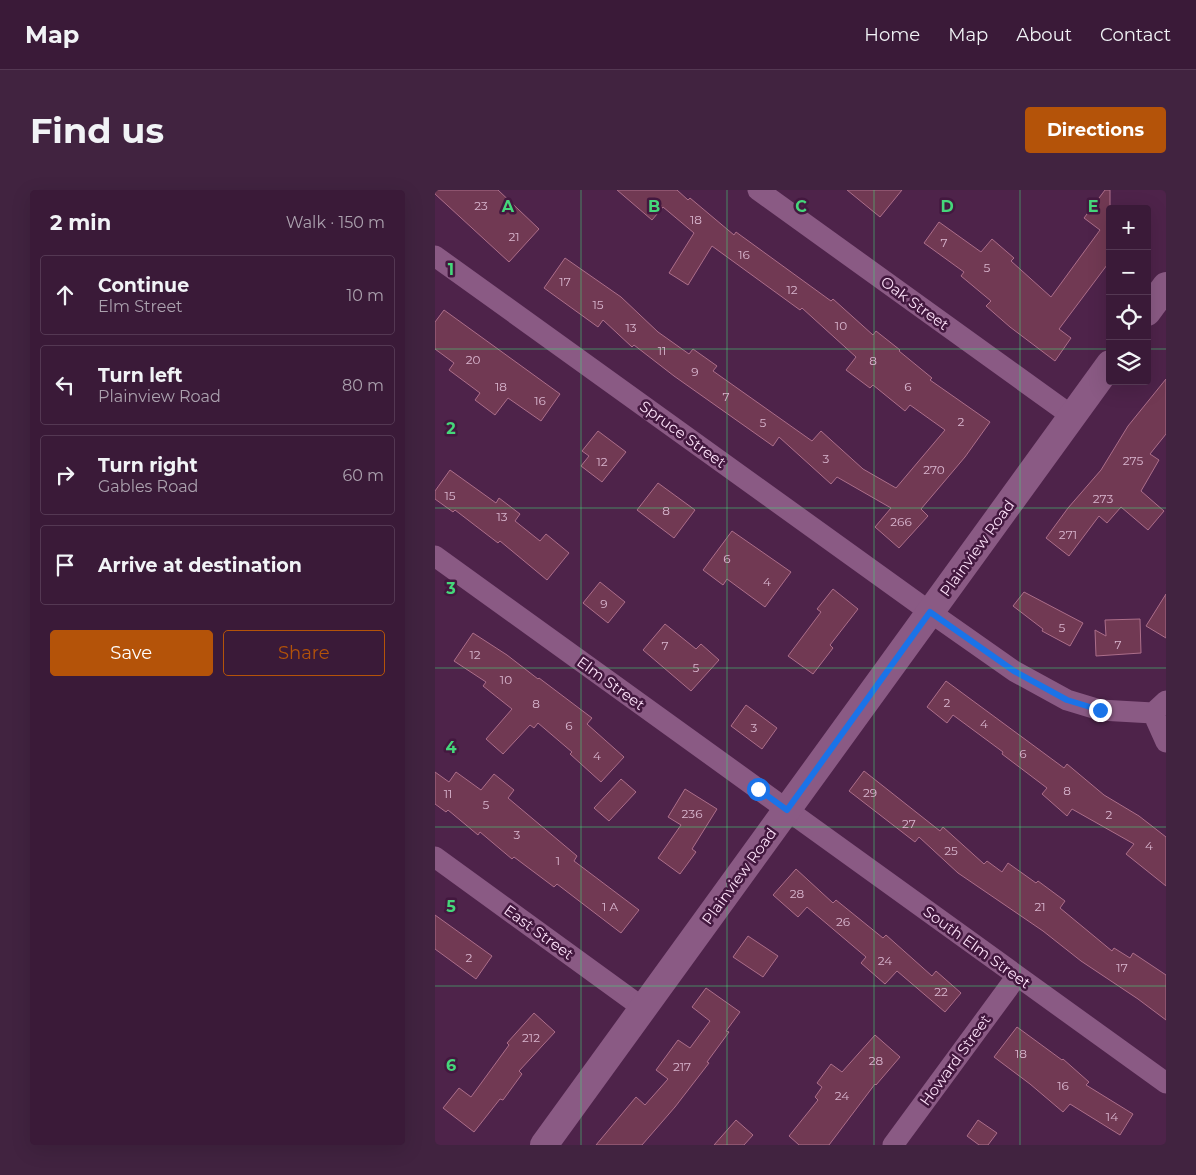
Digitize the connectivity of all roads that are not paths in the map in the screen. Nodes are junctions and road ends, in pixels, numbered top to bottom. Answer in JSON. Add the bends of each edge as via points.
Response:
{"nodes":[{"id":1,"x":758,"y":190,"type":"edge"},
{"id":2,"x":435,"y":256,"type":"edge"},
{"id":3,"x":1166,"y":286,"type":"edge"},
{"id":4,"x":1151,"y":307,"type":"edge"},
{"id":5,"x":1106,"y":369,"type":"edge"},
{"id":6,"x":1072,"y":416,"type":"junction"},
{"id":7,"x":435,"y":556,"type":"edge"},
{"id":8,"x":930,"y":612,"type":"junction"},
{"id":9,"x":1160,"y":707,"type":"edge"},
{"id":10,"x":1166,"y":742,"type":"edge"},
{"id":11,"x":787,"y":810,"type":"junction"},
{"id":12,"x":435,"y":857,"type":"edge"},
{"id":13,"x":1017,"y":976,"type":"junction"},
{"id":14,"x":643,"y":1008,"type":"junction"},
{"id":15,"x":1166,"y":1083,"type":"edge"},
{"id":16,"x":544,"y":1145,"type":"edge"},
{"id":17,"x":893,"y":1145,"type":"edge"}],
"edges":[{"from":1,"to":6,"type":"street","name":"Oak Street"},
{"from":2,"to":8,"type":"street","name":"Spruce Street"},
{"from":3,"to":4,"type":"main road"},
{"from":5,"to":6,"type":"main road","name":"Plainview Road"},
{"from":6,"to":8,"type":"main road","name":"Plainview Road"},
{"from":7,"to":11,"type":"street","name":"Elm Street"},
{"from":8,"to":9,"type":"street","name":"Spruce Street","via":[[1014,671],[1067,700],[1100,710]]},
{"from":8,"to":11,"type":"main road","name":"Plainview Road"},
{"from":9,"to":10,"type":"street"},
{"from":11,"to":13,"type":"street","name":"South Elm Street"},
{"from":11,"to":14,"type":"main road","name":"Plainview Road"},
{"from":12,"to":14,"type":"street","name":"East Street"},
{"from":13,"to":15,"type":"street","name":"South Elm Street"},
{"from":13,"to":17,"type":"street","name":"Howard Street"},
{"from":14,"to":16,"type":"main road","name":"Plainview Road"}]}
